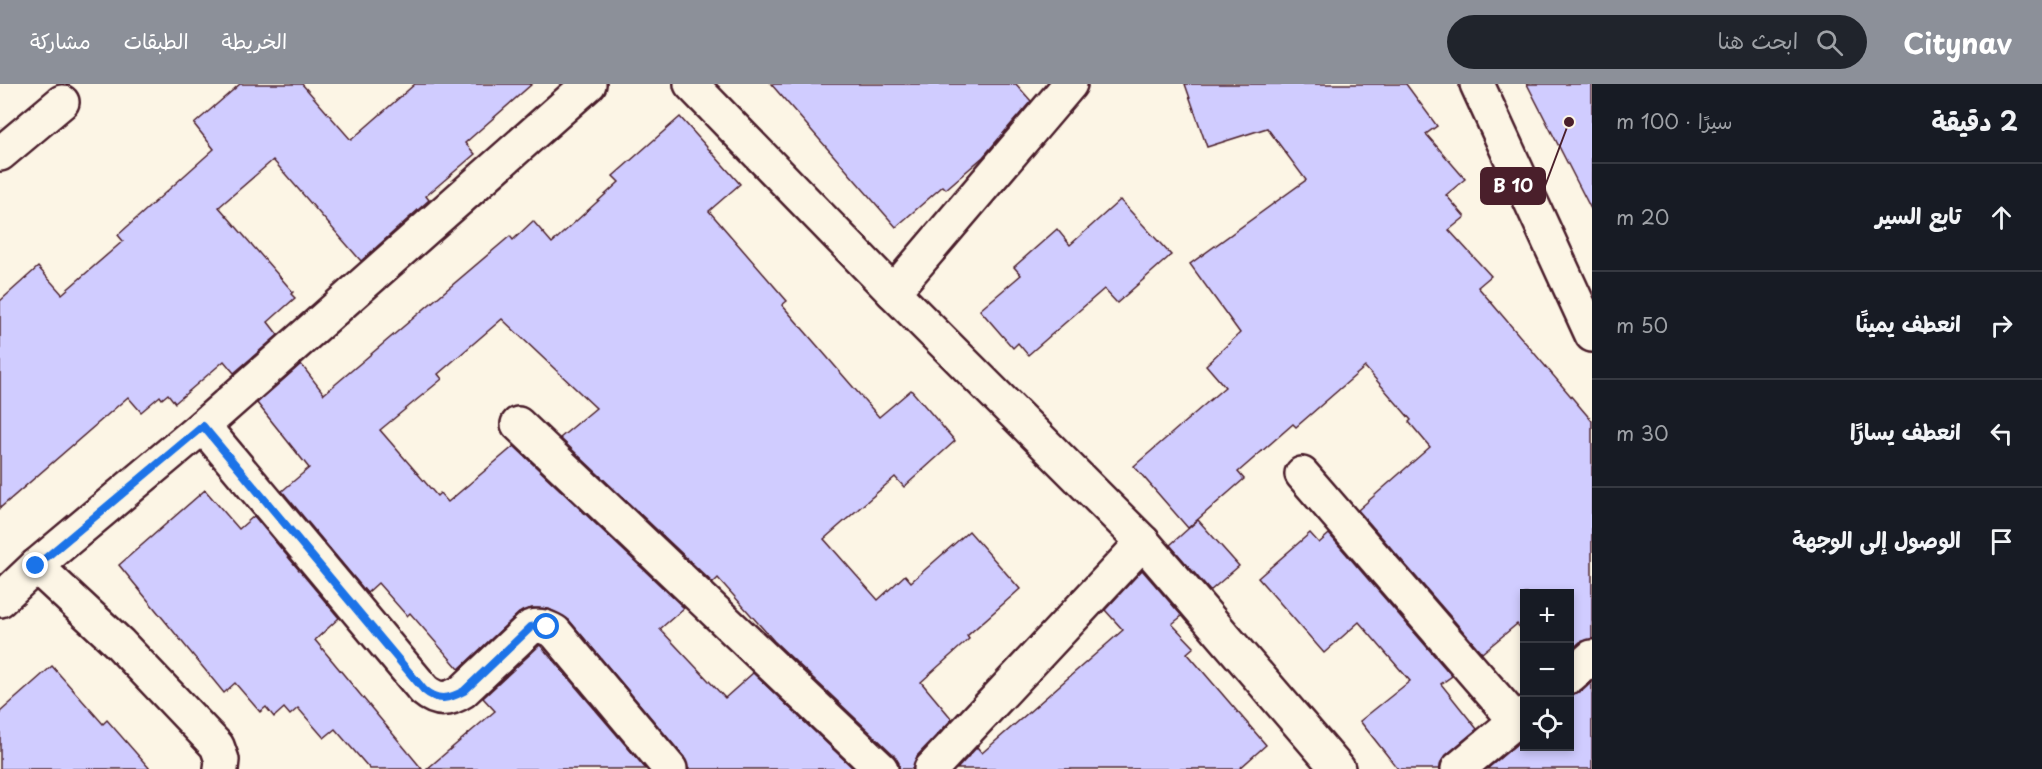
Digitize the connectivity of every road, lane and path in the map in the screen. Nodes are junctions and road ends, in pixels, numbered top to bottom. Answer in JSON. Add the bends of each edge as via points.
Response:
{"nodes":[{"id":1,"x":589,"y":84,"type":"edge"},
{"id":2,"x":691,"y":84,"type":"edge"},
{"id":3,"x":1070,"y":84,"type":"edge"},
{"id":4,"x":1477,"y":84,"type":"edge"},
{"id":5,"x":62,"y":102,"type":"dead end"},
{"id":6,"x":0,"y":154,"type":"edge"},
{"id":7,"x":892,"y":292,"type":"junction"},
{"id":8,"x":1592,"y":335,"type":"edge"},
{"id":9,"x":518,"y":424,"type":"dead end"},
{"id":10,"x":203,"y":426,"type":"junction"},
{"id":11,"x":1302,"y":474,"type":"dead end"},
{"id":12,"x":1143,"y":542,"type":"junction"},
{"id":13,"x":36,"y":566,"type":"junction"},
{"id":14,"x":0,"y":600,"type":"edge"},
{"id":15,"x":1592,"y":657,"type":"edge"},
{"id":16,"x":1574,"y":672,"type":"edge"},
{"id":17,"x":1520,"y":717,"type":"edge"},
{"id":18,"x":221,"y":769,"type":"edge"},
{"id":19,"x":670,"y":769,"type":"edge"},
{"id":20,"x":881,"y":769,"type":"edge"},
{"id":21,"x":931,"y":769,"type":"edge"},
{"id":22,"x":1338,"y":769,"type":"edge"},
{"id":23,"x":1458,"y":769,"type":"edge"}],
"edges":[{"from":1,"to":10,"type":"street"},
{"from":2,"to":7,"type":"street"},
{"from":3,"to":7,"type":"street"},
{"from":4,"to":8,"type":"street"},
{"from":5,"to":6,"type":"street"},
{"from":7,"to":12,"type":"street"},
{"from":9,"to":20,"type":"street"},
{"from":10,"to":13,"type":"street"},
{"from":10,"to":19,"type":"street","via":[[432,697],[452,698],[464,691],[531,627],[547,627]]},
{"from":11,"to":17,"type":"street"},
{"from":12,"to":21,"type":"street"},
{"from":12,"to":22,"type":"street"},
{"from":13,"to":14,"type":"street"},
{"from":13,"to":18,"type":"street","via":[[120,644],[217,746]]},
{"from":15,"to":16,"type":"street"},
{"from":17,"to":23,"type":"street"}]}
